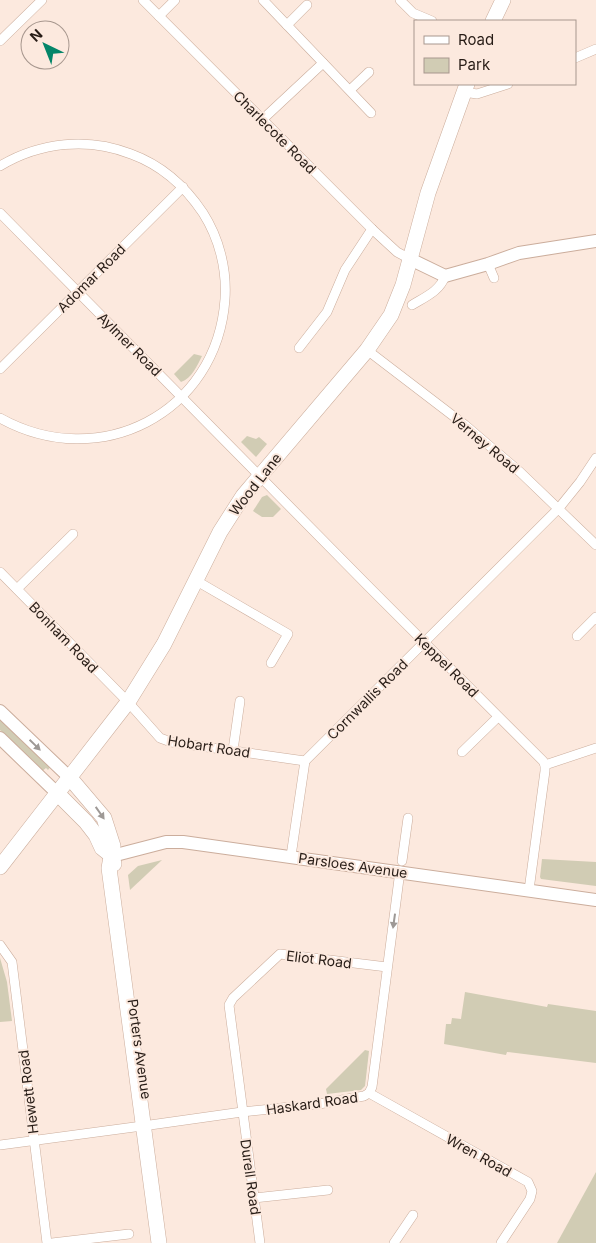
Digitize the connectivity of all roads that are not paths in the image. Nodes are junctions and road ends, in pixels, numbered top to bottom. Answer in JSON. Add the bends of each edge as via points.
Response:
{"nodes":[{"id":1,"x":42,"y":0,"type":"edge"},
{"id":2,"x":143,"y":0,"type":"edge"},
{"id":3,"x":175,"y":0,"type":"edge"},
{"id":4,"x":263,"y":0,"type":"edge"},
{"id":5,"x":400,"y":0,"type":"edge"},
{"id":6,"x":503,"y":0,"type":"edge"},
{"id":7,"x":307,"y":5,"type":"dead end"},
{"id":8,"x":159,"y":16,"type":"junction"},
{"id":9,"x":430,"y":20,"type":"edge"},
{"id":10,"x":493,"y":20,"type":"edge"},
{"id":11,"x":288,"y":25,"type":"junction"},
{"id":12,"x":0,"y":41,"type":"edge"},
{"id":13,"x":596,"y":49,"type":"edge"},
{"id":14,"x":576,"y":58,"type":"edge"},
{"id":15,"x":323,"y":63,"type":"junction"},
{"id":16,"x":368,"y":72,"type":"dead end"},
{"id":17,"x":505,"y":85,"type":"edge"},
{"id":18,"x":466,"y":88,"type":"edge"},
{"id":19,"x":350,"y":90,"type":"junction"},
{"id":20,"x":371,"y":113,"type":"dead end"},
{"id":21,"x":263,"y":119,"type":"junction"},
{"id":22,"x":0,"y":166,"type":"edge"},
{"id":23,"x":183,"y":187,"type":"junction"},
{"id":24,"x":0,"y":214,"type":"edge"},
{"id":25,"x":372,"y":230,"type":"junction"},
{"id":26,"x":596,"y":240,"type":"edge"},
{"id":27,"x":410,"y":259,"type":"junction"},
{"id":28,"x":488,"y":264,"type":"junction"},
{"id":29,"x":445,"y":276,"type":"junction"},
{"id":30,"x":494,"y":278,"type":"dead end"},
{"id":31,"x":78,"y":292,"type":"junction"},
{"id":32,"x":412,"y":305,"type":"dead end"},
{"id":33,"x":299,"y":348,"type":"dead end"},
{"id":34,"x":367,"y":350,"type":"junction"},
{"id":35,"x":0,"y":369,"type":"edge"},
{"id":36,"x":182,"y":396,"type":"junction"},
{"id":37,"x":0,"y":418,"type":"edge"},
{"id":38,"x":596,"y":458,"type":"edge"},
{"id":39,"x":260,"y":476,"type":"junction"},
{"id":40,"x":559,"y":508,"type":"junction"},
{"id":41,"x":73,"y":534,"type":"dead end"},
{"id":42,"x":596,"y":545,"type":"edge"},
{"id":43,"x":0,"y":572,"type":"edge"},
{"id":44,"x":195,"y":580,"type":"junction"},
{"id":45,"x":18,"y":589,"type":"junction"},
{"id":46,"x":596,"y":617,"type":"edge"},
{"id":47,"x":577,"y":636,"type":"dead end"},
{"id":48,"x":424,"y":642,"type":"junction"},
{"id":49,"x":271,"y":663,"type":"dead end"},
{"id":50,"x":240,"y":701,"type":"dead end"},
{"id":51,"x":128,"y":702,"type":"junction"},
{"id":52,"x":0,"y":711,"type":"edge"},
{"id":53,"x":498,"y":717,"type":"junction"},
{"id":54,"x":0,"y":738,"type":"edge"},
{"id":55,"x":596,"y":748,"type":"edge"},
{"id":56,"x":233,"y":750,"type":"junction"},
{"id":57,"x":462,"y":752,"type":"dead end"},
{"id":58,"x":305,"y":761,"type":"junction"},
{"id":59,"x":545,"y":765,"type":"junction"},
{"id":60,"x":70,"y":778,"type":"junction"},
{"id":61,"x":58,"y":794,"type":"junction"},
{"id":62,"x":408,"y":818,"type":"dead end"},
{"id":63,"x":112,"y":856,"type":"junction"},
{"id":64,"x":291,"y":856,"type":"junction"},
{"id":65,"x":401,"y":866,"type":"junction"},
{"id":66,"x":0,"y":867,"type":"edge"},
{"id":67,"x":529,"y":890,"type":"junction"},
{"id":68,"x":596,"y":900,"type":"edge"},
{"id":69,"x":0,"y":944,"type":"edge"},
{"id":70,"x":388,"y":968,"type":"junction"},
{"id":71,"x":369,"y":1093,"type":"junction"},
{"id":72,"x":242,"y":1112,"type":"junction"},
{"id":73,"x":146,"y":1125,"type":"junction"},
{"id":74,"x":34,"y":1140,"type":"junction"},
{"id":75,"x":0,"y":1146,"type":"edge"},
{"id":76,"x":328,"y":1190,"type":"dead end"},
{"id":77,"x":254,"y":1198,"type":"junction"},
{"id":78,"x":413,"y":1215,"type":"dead end"},
{"id":79,"x":129,"y":1234,"type":"dead end"},
{"id":80,"x":396,"y":1242,"type":"edge"},
{"id":81,"x":47,"y":1243,"type":"edge"},
{"id":82,"x":52,"y":1243,"type":"edge"},
{"id":83,"x":159,"y":1243,"type":"edge"},
{"id":84,"x":166,"y":1243,"type":"edge"},
{"id":85,"x":260,"y":1243,"type":"edge"},
{"id":86,"x":502,"y":1243,"type":"edge"}],
"edges":[{"from":1,"to":12,"type":"street"},
{"from":2,"to":8,"type":"street","name":"Charlecote Road"},
{"from":3,"to":8,"type":"street"},
{"from":4,"to":11,"type":"street"},
{"from":5,"to":9,"type":"street","via":[[413,13]]},
{"from":6,"to":10,"type":"main road"},
{"from":7,"to":11,"type":"street"},
{"from":8,"to":21,"type":"street","name":"Charlecote Road"},
{"from":11,"to":15,"type":"street"},
{"from":13,"to":14,"type":"street"},
{"from":15,"to":19,"type":"street"},
{"from":15,"to":21,"type":"street"},
{"from":16,"to":19,"type":"street"},
{"from":17,"to":18,"type":"street","via":[[477,94]]},
{"from":18,"to":27,"type":"main road","name":"Wood Lane","via":[[428,193]]},
{"from":19,"to":20,"type":"street"},
{"from":21,"to":25,"type":"street","name":"Charlecote Road"},
{"from":22,"to":23,"type":"street","via":[[34,150],[61,145],[105,146],[139,157]]},
{"from":23,"to":31,"type":"street","name":"Adomar Road"},
{"from":23,"to":36,"type":"street","via":[[196,202],[215,236],[226,292],[214,349],[206,366]]},
{"from":24,"to":31,"type":"street","name":"Aylmer Road"},
{"from":25,"to":27,"type":"street","name":"Charlecote Road","via":[[396,252]]},
{"from":25,"to":33,"type":"street","via":[[345,270],[327,312]]},
{"from":26,"to":28,"type":"street","via":[[519,253]]},
{"from":27,"to":29,"type":"street"},
{"from":27,"to":34,"type":"main road","name":"Wood Lane","via":[[391,315]]},
{"from":28,"to":29,"type":"street"},
{"from":28,"to":30,"type":"street"},
{"from":29,"to":32,"type":"street","via":[[438,289]]},
{"from":31,"to":35,"type":"street","name":"Adomar Road"},
{"from":31,"to":36,"type":"street","name":"Aylmer Road"},
{"from":34,"to":39,"type":"main road","name":"Wood Lane"},
{"from":34,"to":40,"type":"street","name":"Verney Road","via":[[472,431]]},
{"from":36,"to":37,"type":"street","via":[[138,427],[86,440],[33,433]]},
{"from":36,"to":39,"type":"street","name":"Aylmer Road"},
{"from":38,"to":40,"type":"street","name":"Cornwallis Road"},
{"from":39,"to":44,"type":"main road","name":"Wood Lane","via":[[220,532]]},
{"from":39,"to":48,"type":"street","name":"Keppel Road"},
{"from":40,"to":42,"type":"street","name":"Verney Road"},
{"from":40,"to":48,"type":"street","name":"Cornwallis Road"},
{"from":41,"to":45,"type":"street"},
{"from":43,"to":45,"type":"street","name":"Bonham Road"},
{"from":44,"to":49,"type":"street","via":[[288,634]]},
{"from":44,"to":51,"type":"main road","name":"Wood Lane","via":[[164,644]]},
{"from":45,"to":51,"type":"street","name":"Bonham Road"},
{"from":46,"to":47,"type":"street"},
{"from":48,"to":53,"type":"street","name":"Keppel Road"},
{"from":48,"to":58,"type":"street","name":"Cornwallis Road"},
{"from":50,"to":56,"type":"street"},
{"from":51,"to":56,"type":"street","name":"Hobart Road","via":[[160,738]]},
{"from":51,"to":60,"type":"main road","name":"Wood Lane"},
{"from":52,"to":60,"type":"street","one_way":true},
{"from":53,"to":57,"type":"street"},
{"from":53,"to":59,"type":"street","name":"Keppel Road"},
{"from":54,"to":61,"type":"street"},
{"from":55,"to":59,"type":"street"},
{"from":56,"to":58,"type":"street","name":"Hobart Road"},
{"from":58,"to":64,"type":"street"},
{"from":59,"to":67,"type":"street"},
{"from":60,"to":61,"type":"main road","name":"Wood Lane"},
{"from":60,"to":63,"type":"main road","name":"Porters Avenue","one_way":true,"via":[[104,818],[113,846]]},
{"from":61,"to":63,"type":"main road","via":[[86,822],[102,848]]},
{"from":61,"to":66,"type":"main road","name":"Wood Lane"},
{"from":62,"to":65,"type":"street","name":"Haskard Road"},
{"from":63,"to":64,"type":"street","name":"Parsloes Avenue","via":[[166,842],[183,842]]},
{"from":63,"to":73,"type":"main road","name":"Porters Avenue","via":[[109,868]]},
{"from":64,"to":65,"type":"street","name":"Parsloes Avenue"},
{"from":65,"to":67,"type":"street","name":"Parsloes Avenue"},
{"from":65,"to":70,"type":"street","name":"Haskard Road","one_way":true},
{"from":67,"to":68,"type":"street","name":"Parsloes Avenue"},
{"from":69,"to":74,"type":"street","name":"Hewett Road","via":[[12,962]]},
{"from":70,"to":71,"type":"street","name":"Haskard Road"},
{"from":70,"to":72,"type":"street","name":"Eliot Road","via":[[283,953],[234,998],[229,1005]]},
{"from":71,"to":72,"type":"street","name":"Haskard Road","via":[[318,1104]]},
{"from":71,"to":86,"type":"street","name":"Wren Road","via":[[528,1182],[532,1191],[530,1198]]},
{"from":72,"to":73,"type":"street","name":"Haskard Road"},
{"from":72,"to":77,"type":"street","name":"Durell Road"},
{"from":73,"to":74,"type":"street","name":"Haskard Road"},
{"from":73,"to":83,"type":"main road","name":"Porters Avenue"},
{"from":73,"to":84,"type":"main road","name":"Porters Avenue"},
{"from":74,"to":75,"type":"street","name":"Haskard Road"},
{"from":74,"to":81,"type":"street","name":"Hewett Road"},
{"from":76,"to":77,"type":"street"},
{"from":77,"to":85,"type":"street","name":"Durell Road"},
{"from":78,"to":80,"type":"street"},
{"from":79,"to":82,"type":"street"}]}
